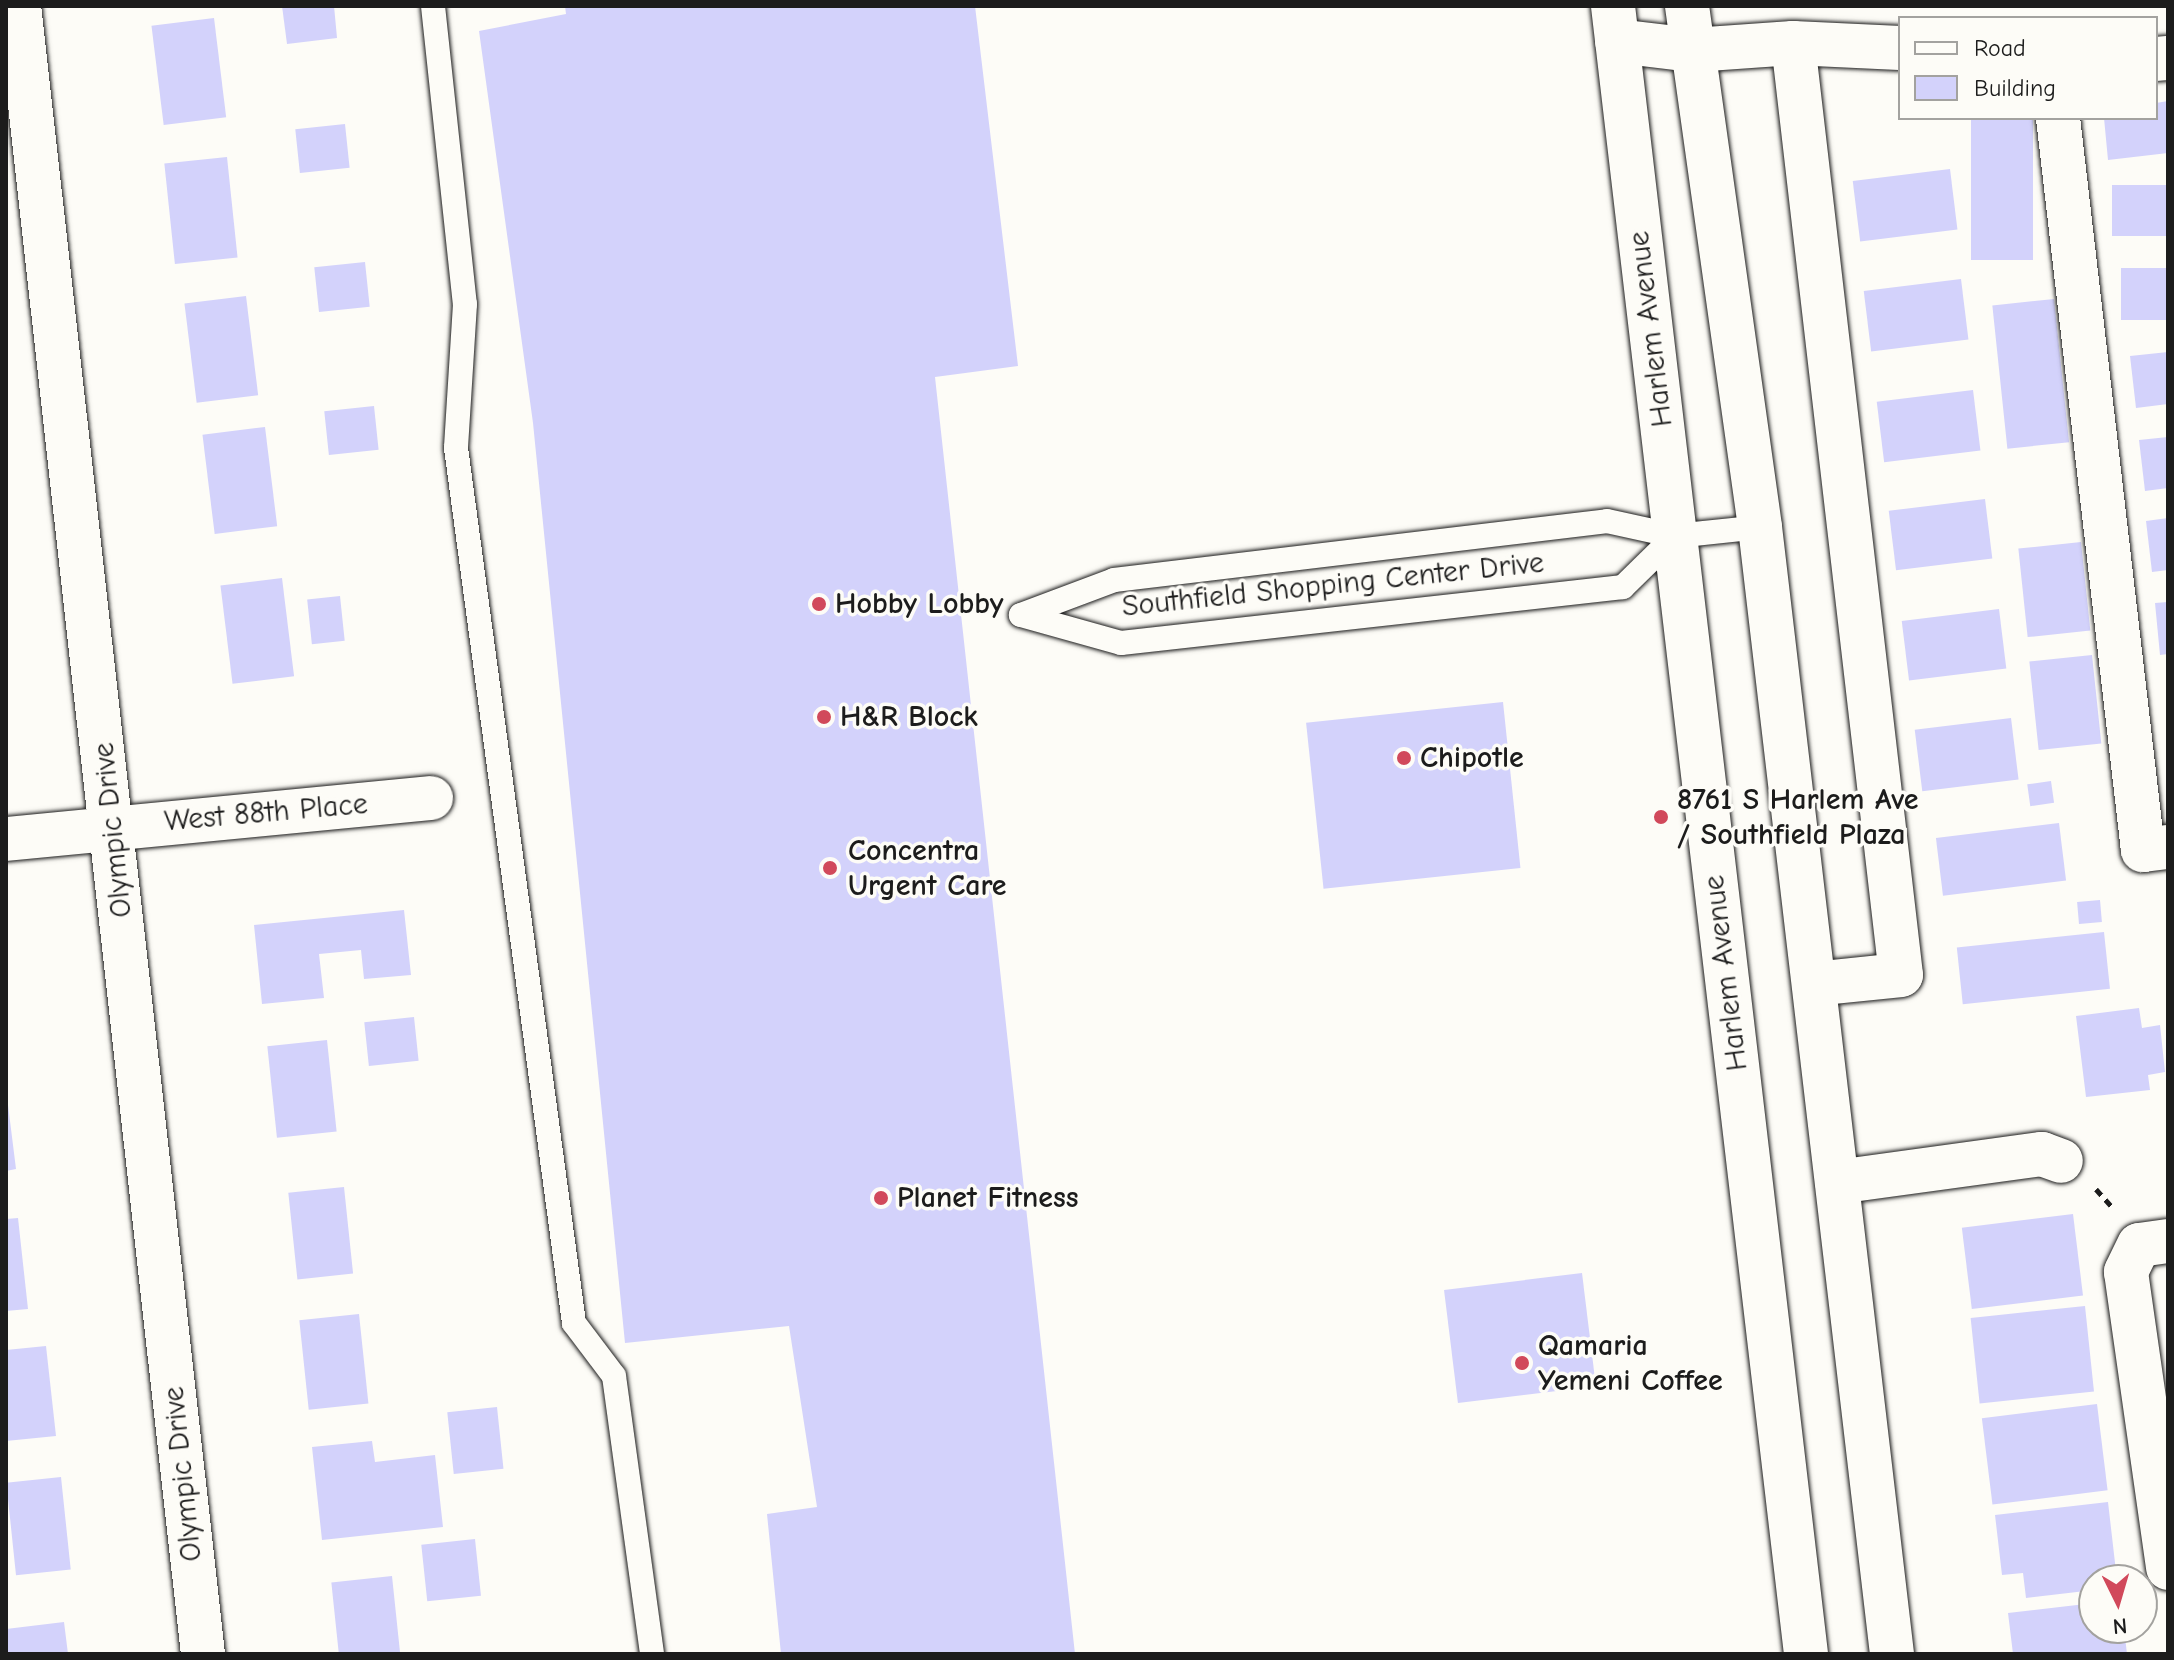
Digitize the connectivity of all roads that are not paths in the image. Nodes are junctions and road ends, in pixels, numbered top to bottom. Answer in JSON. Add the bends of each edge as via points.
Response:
{"nodes":[{"id":1,"x":19,"y":6,"type":"edge"},
{"id":2,"x":433,"y":6,"type":"edge"},
{"id":3,"x":1687,"y":6,"type":"edge"},
{"id":4,"x":1615,"y":23,"type":"edge"},
{"id":5,"x":1793,"y":43,"type":"junction"},
{"id":6,"x":1898,"y":48,"type":"edge"},
{"id":7,"x":1693,"y":50,"type":"junction"},
{"id":8,"x":2058,"y":120,"type":"edge"},
{"id":9,"x":25,"y":232,"type":"edge"},
{"id":10,"x":1760,"y":527,"type":"junction"},
{"id":11,"x":1675,"y":536,"type":"junction"},
{"id":12,"x":431,"y":798,"type":"dead end"},
{"id":13,"x":112,"y":827,"type":"junction"},
{"id":14,"x":6,"y":839,"type":"edge"},
{"id":15,"x":2168,"y":847,"type":"edge"},
{"id":16,"x":1814,"y":984,"type":"junction"},
{"id":17,"x":2061,"y":1161,"type":"road end"},
{"id":18,"x":1837,"y":1182,"type":"junction"},
{"id":19,"x":2153,"y":1243,"type":"edge"},
{"id":20,"x":2168,"y":1568,"type":"edge"},
{"id":21,"x":203,"y":1654,"type":"edge"},
{"id":22,"x":652,"y":1654,"type":"edge"},
{"id":23,"x":1806,"y":1654,"type":"edge"},
{"id":24,"x":1892,"y":1654,"type":"edge"}],
"edges":[{"from":1,"to":9,"type":"street","name":"Olympic Drive"},
{"from":2,"to":22,"type":"lane","via":[[465,304],[456,448],[574,1323],[614,1376]]},
{"from":3,"to":7,"type":"street"},
{"from":4,"to":7,"type":"street"},
{"from":4,"to":11,"type":"street","name":"Harlem Avenue"},
{"from":5,"to":6,"type":"street"},
{"from":5,"to":7,"type":"street"},
{"from":5,"to":16,"type":"street","via":[[1901,975]]},
{"from":7,"to":10,"type":"street"},
{"from":8,"to":15,"type":"street","via":[[2143,850]]},
{"from":9,"to":13,"type":"street","name":"Olympic Drive"},
{"from":10,"to":11,"type":"lane","name":"Southfield Shopping Center Drive"},
{"from":10,"to":16,"type":"street"},
{"from":11,"to":11,"type":"lane","name":"Southfield Shopping Center Drive","via":[[1607,521],[1114,580],[1021,615],[1121,643],[1623,587]]},
{"from":11,"to":23,"type":"street","name":"Harlem Avenue"},
{"from":12,"to":13,"type":"street","name":"West 88th Place"},
{"from":13,"to":14,"type":"street","name":"West 88th Place"},
{"from":13,"to":21,"type":"street","name":"Olympic Drive"},
{"from":16,"to":18,"type":"street"},
{"from":17,"to":18,"type":"street","via":[[2042,1154]]},
{"from":18,"to":24,"type":"street"},
{"from":19,"to":20,"type":"street","via":[[2126,1272]]}]}
